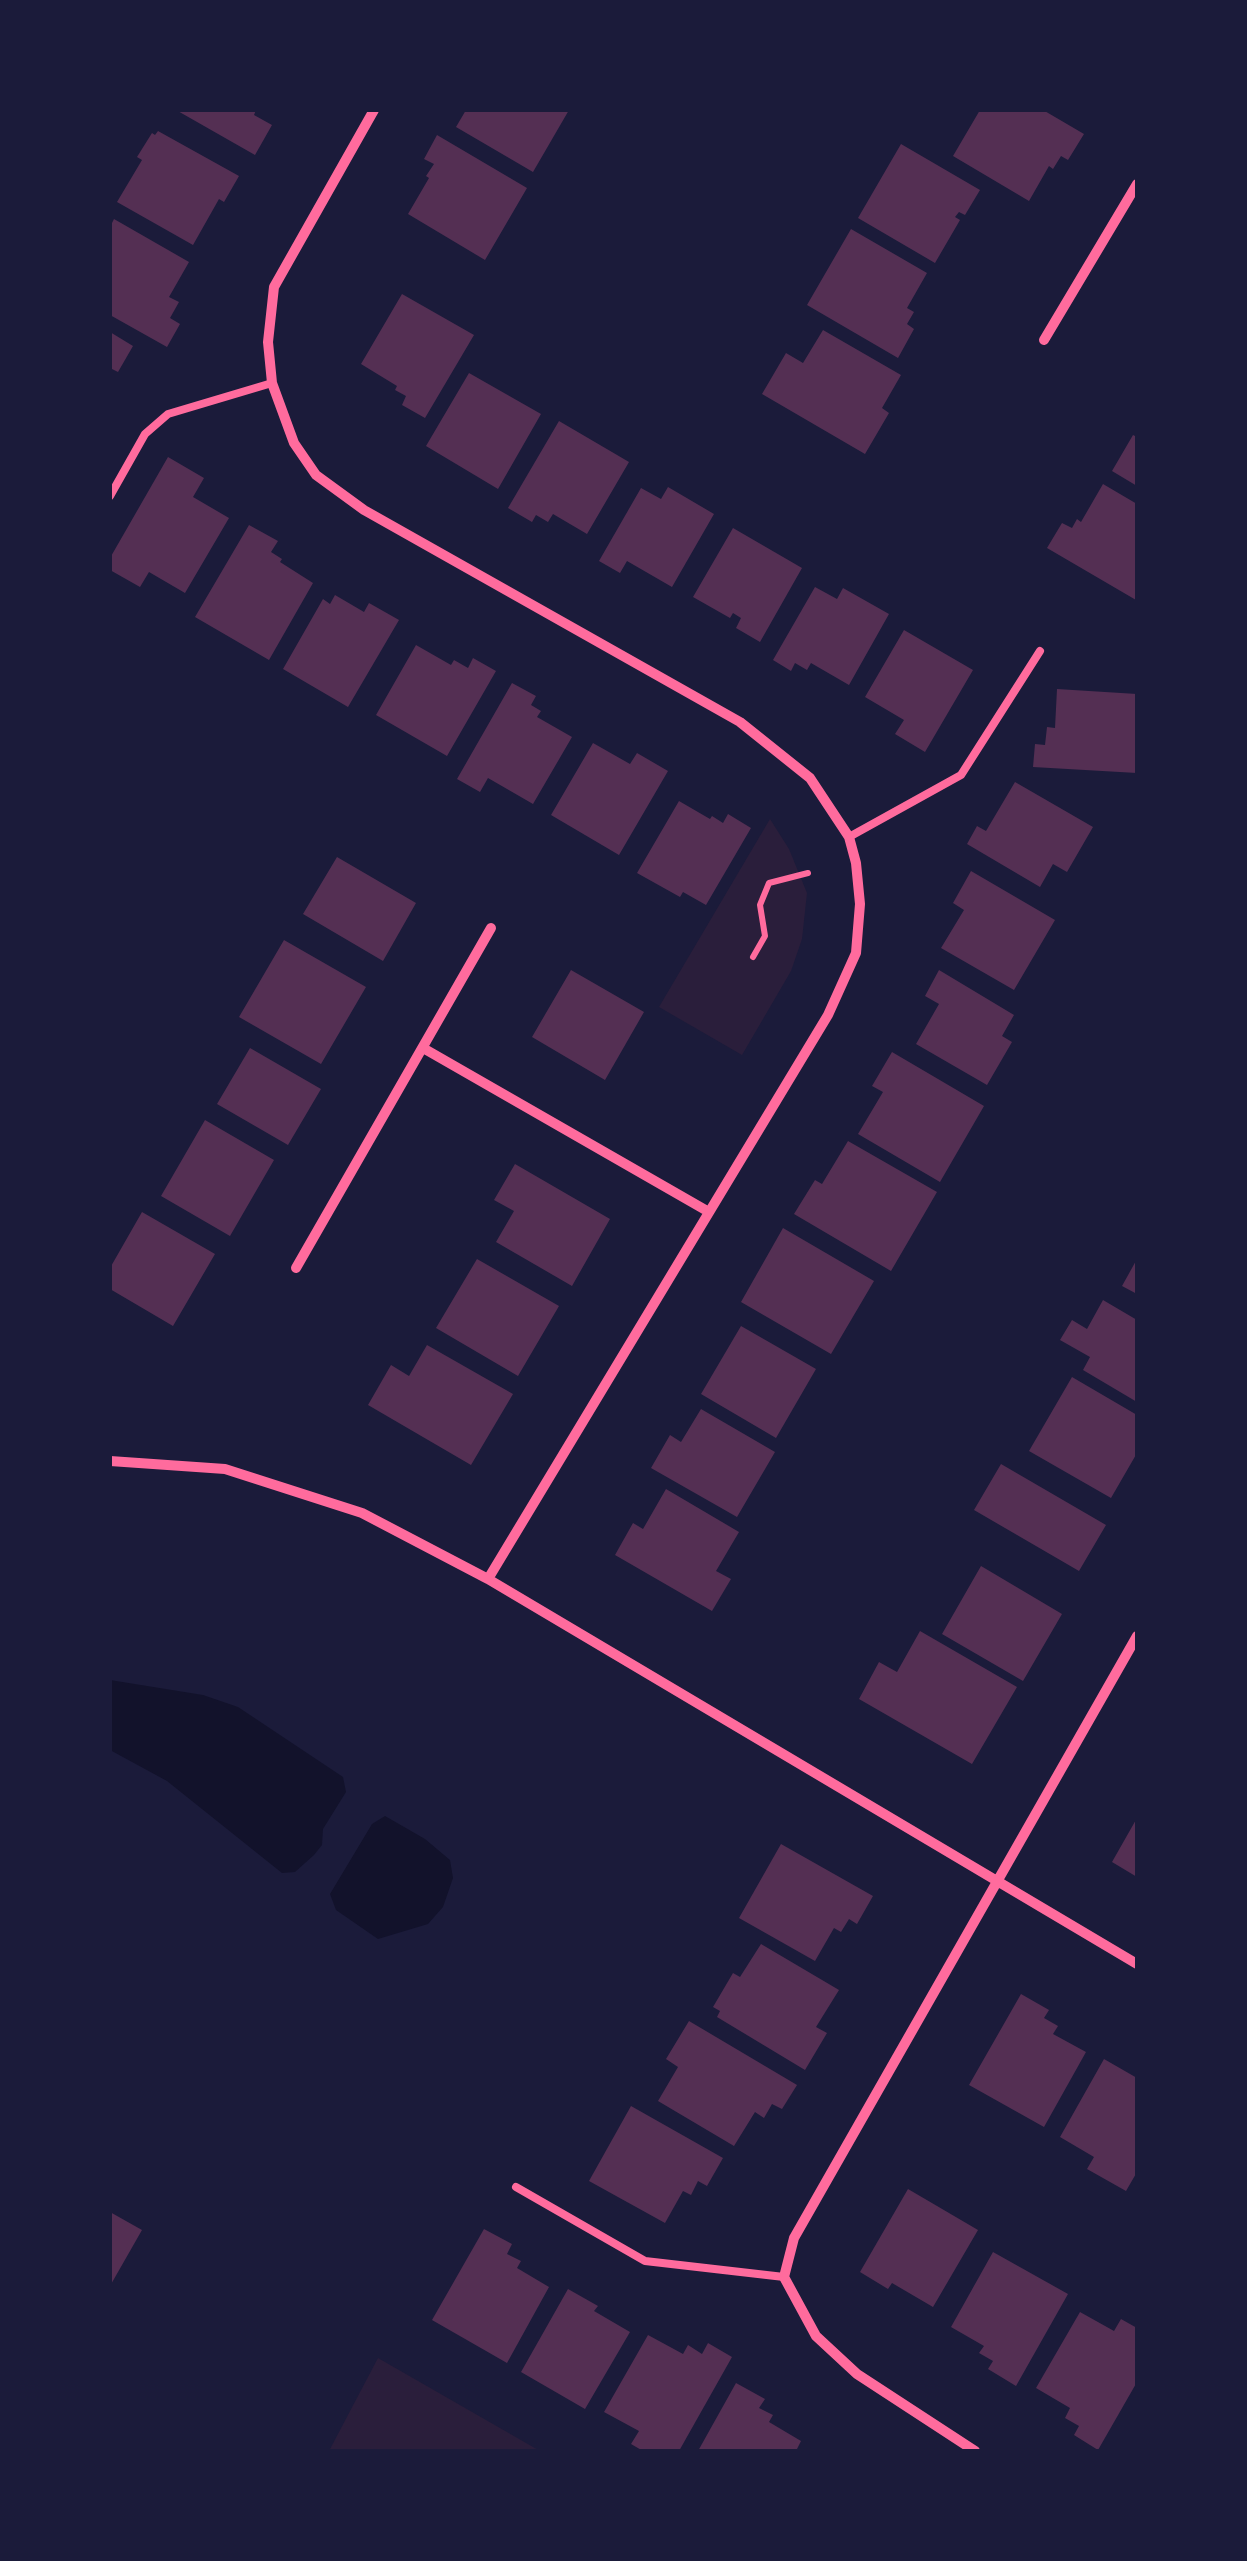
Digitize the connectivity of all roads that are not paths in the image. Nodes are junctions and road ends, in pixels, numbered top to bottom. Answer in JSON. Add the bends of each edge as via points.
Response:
{"nodes":[{"id":1,"x":374,"y":110,"type":"edge"},
{"id":2,"x":1137,"y":184,"type":"edge"},
{"id":3,"x":1044,"y":340,"type":"dead end"},
{"id":4,"x":272,"y":384,"type":"junction"},
{"id":5,"x":110,"y":496,"type":"edge"},
{"id":6,"x":1040,"y":652,"type":"dead end"},
{"id":7,"x":849,"y":837,"type":"junction"},
{"id":8,"x":492,"y":928,"type":"dead end"},
{"id":9,"x":423,"y":1048,"type":"junction"},
{"id":10,"x":709,"y":1212,"type":"junction"},
{"id":11,"x":296,"y":1268,"type":"dead end"},
{"id":12,"x":110,"y":1460,"type":"edge"},
{"id":13,"x":488,"y":1579,"type":"junction"},
{"id":14,"x":1137,"y":1636,"type":"edge"},
{"id":15,"x":997,"y":1881,"type":"junction"},
{"id":16,"x":1137,"y":1964,"type":"edge"},
{"id":17,"x":516,"y":2187,"type":"dead end"},
{"id":18,"x":784,"y":2277,"type":"junction"},
{"id":19,"x":975,"y":2451,"type":"edge"}],
"edges":[{"from":1,"to":4,"type":"street","via":[[274,287]]},
{"from":2,"to":3,"type":"street"},
{"from":4,"to":5,"type":"lane","via":[[168,414],[146,434]]},
{"from":4,"to":7,"type":"street","via":[[294,444],[316,475],[364,510],[740,722],[810,778]]},
{"from":6,"to":7,"type":"lane","via":[[961,774]]},
{"from":7,"to":10,"type":"street","via":[[860,904],[856,954],[828,1015]]},
{"from":8,"to":9,"type":"street"},
{"from":9,"to":10,"type":"street"},
{"from":9,"to":11,"type":"street"},
{"from":10,"to":13,"type":"street"},
{"from":12,"to":13,"type":"street","via":[[224,1469],[362,1513]]},
{"from":13,"to":15,"type":"street"},
{"from":14,"to":15,"type":"street"},
{"from":15,"to":16,"type":"street"},
{"from":15,"to":18,"type":"street","via":[[794,2238]]},
{"from":17,"to":18,"type":"lane","via":[[645,2261]]},
{"from":18,"to":19,"type":"street","via":[[816,2336],[857,2374]]}]}
